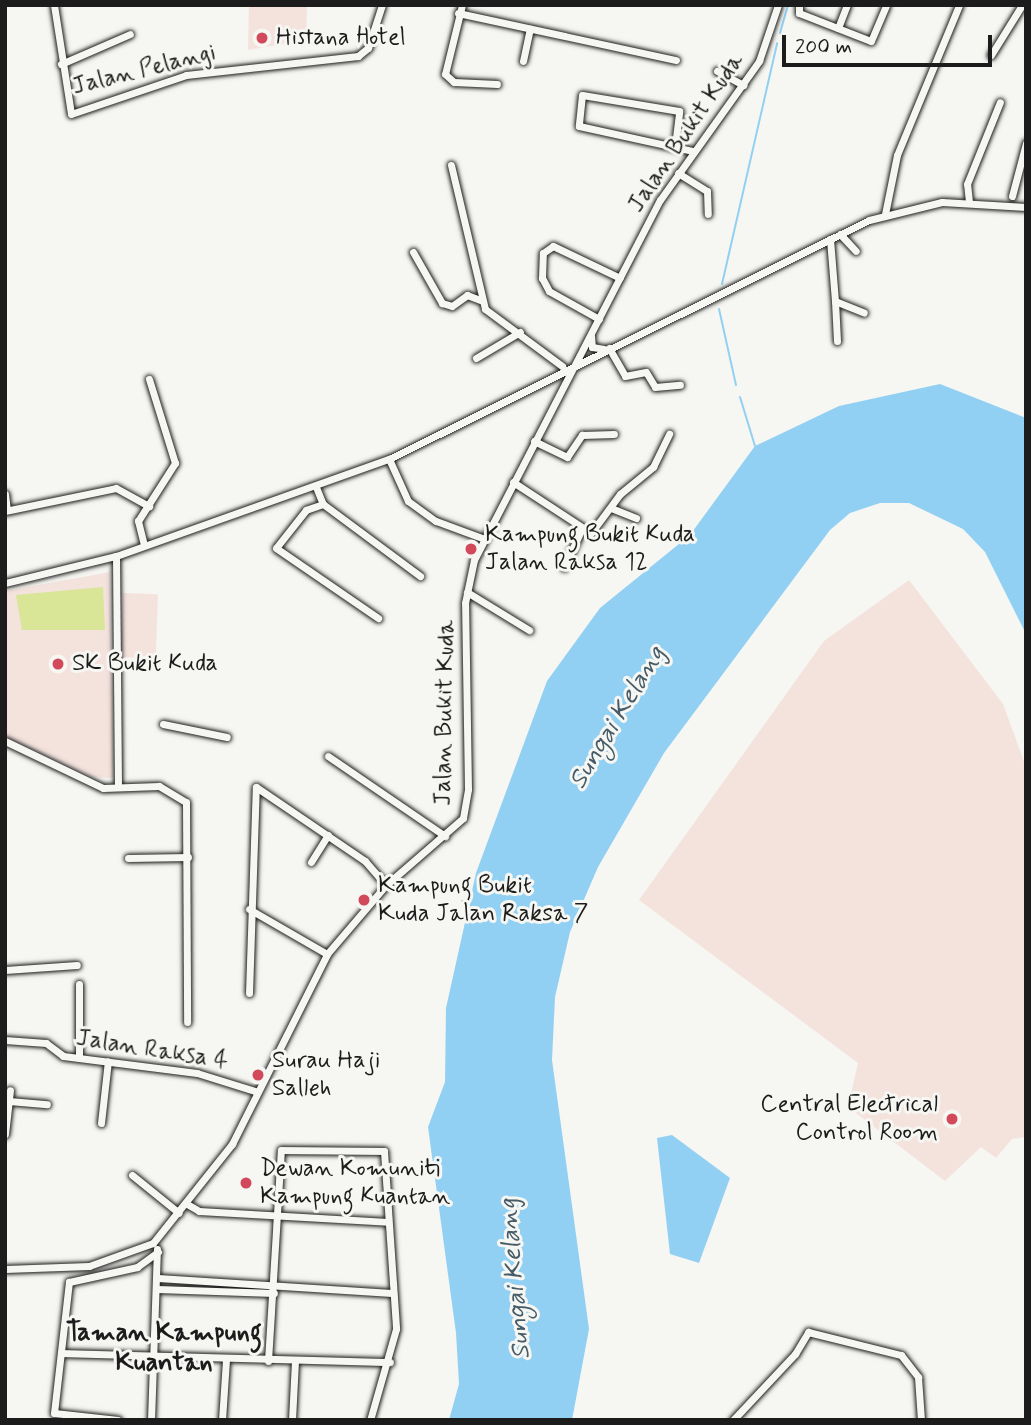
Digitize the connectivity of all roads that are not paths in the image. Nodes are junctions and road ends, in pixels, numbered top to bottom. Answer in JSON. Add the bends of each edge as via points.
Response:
{"nodes":[{"id":1,"x":54,"y":5,"type":"edge"},
{"id":2,"x":382,"y":5,"type":"edge"},
{"id":3,"x":778,"y":5,"type":"edge"},
{"id":4,"x":846,"y":5,"type":"edge"},
{"id":5,"x":886,"y":5,"type":"edge"},
{"id":6,"x":960,"y":5,"type":"edge"},
{"id":7,"x":1021,"y":5,"type":"edge"},
{"id":8,"x":798,"y":8,"type":"edge"},
{"id":9,"x":460,"y":9,"type":"edge"},
{"id":10,"x":838,"y":28,"type":"junction"},
{"id":11,"x":530,"y":29,"type":"junction"},
{"id":12,"x":130,"y":34,"type":"dead end"},
{"id":13,"x":991,"y":55,"type":"dead end"},
{"id":14,"x":676,"y":60,"type":"dead end"},
{"id":15,"x":523,"y":61,"type":"dead end"},
{"id":16,"x":61,"y":64,"type":"junction"},
{"id":17,"x":717,"y":71,"type":"dead end"},
{"id":18,"x":497,"y":84,"type":"dead end"},
{"id":19,"x":743,"y":85,"type":"junction"},
{"id":20,"x":1000,"y":102,"type":"dead end"},
{"id":21,"x":1026,"y":143,"type":"edge"},
{"id":22,"x":675,"y":146,"type":"junction"},
{"id":23,"x":693,"y":151,"type":"junction"},
{"id":24,"x":451,"y":165,"type":"dead end"},
{"id":25,"x":678,"y":173,"type":"junction"},
{"id":26,"x":1012,"y":196,"type":"dead end"},
{"id":27,"x":969,"y":202,"type":"junction"},
{"id":28,"x":1026,"y":207,"type":"edge"},
{"id":29,"x":708,"y":214,"type":"dead end"},
{"id":30,"x":886,"y":214,"type":"junction"},
{"id":31,"x":840,"y":234,"type":"junction"},
{"id":32,"x":830,"y":239,"type":"junction"},
{"id":33,"x":856,"y":251,"type":"dead end"},
{"id":34,"x":413,"y":252,"type":"dead end"},
{"id":35,"x":620,"y":278,"type":"junction"},
{"id":36,"x":480,"y":300,"type":"junction"},
{"id":37,"x":835,"y":301,"type":"junction"},
{"id":38,"x":864,"y":313,"type":"dead end"},
{"id":39,"x":598,"y":319,"type":"junction"},
{"id":40,"x":520,"y":332,"type":"junction"},
{"id":41,"x":592,"y":332,"type":"junction"},
{"id":42,"x":837,"y":341,"type":"dead end"},
{"id":43,"x":608,"y":347,"type":"junction"},
{"id":44,"x":476,"y":358,"type":"dead end"},
{"id":45,"x":578,"y":358,"type":"junction"},
{"id":46,"x":562,"y":366,"type":"junction"},
{"id":47,"x":574,"y":366,"type":"junction"},
{"id":48,"x":149,"y":379,"type":"dead end"},
{"id":49,"x":544,"y":379,"type":"junction"},
{"id":50,"x":532,"y":384,"type":"junction"},
{"id":51,"x":680,"y":385,"type":"dead end"},
{"id":52,"x":562,"y":388,"type":"junction"},
{"id":53,"x":614,"y":434,"type":"dead end"},
{"id":54,"x":669,"y":434,"type":"dead end"},
{"id":55,"x":534,"y":441,"type":"junction"},
{"id":56,"x":389,"y":459,"type":"junction"},
{"id":57,"x":513,"y":482,"type":"junction"},
{"id":58,"x":316,"y":488,"type":"junction"},
{"id":59,"x":5,"y":494,"type":"edge"},
{"id":60,"x":323,"y":504,"type":"junction"},
{"id":61,"x":149,"y":506,"type":"junction"},
{"id":62,"x":611,"y":508,"type":"junction"},
{"id":63,"x":6,"y":511,"type":"edge"},
{"id":64,"x":636,"y":518,"type":"dead end"},
{"id":65,"x":581,"y":531,"type":"junction"},
{"id":66,"x":482,"y":538,"type":"junction"},
{"id":67,"x":144,"y":545,"type":"junction"},
{"id":68,"x":116,"y":556,"type":"junction"},
{"id":69,"x":564,"y":567,"type":"dead end"},
{"id":70,"x":420,"y":576,"type":"dead end"},
{"id":71,"x":5,"y":583,"type":"edge"},
{"id":72,"x":467,"y":592,"type":"junction"},
{"id":73,"x":378,"y":618,"type":"dead end"},
{"id":74,"x":529,"y":630,"type":"dead end"},
{"id":75,"x":163,"y":724,"type":"dead end"},
{"id":76,"x":227,"y":737,"type":"dead end"},
{"id":77,"x":5,"y":741,"type":"edge"},
{"id":78,"x":328,"y":756,"type":"dead end"},
{"id":79,"x":118,"y":787,"type":"junction"},
{"id":80,"x":328,"y":835,"type":"junction"},
{"id":81,"x":445,"y":836,"type":"junction"},
{"id":82,"x":188,"y":857,"type":"junction"},
{"id":83,"x":128,"y":858,"type":"dead end"},
{"id":84,"x":311,"y":862,"type":"dead end"},
{"id":85,"x":386,"y":885,"type":"junction"},
{"id":86,"x":249,"y":909,"type":"junction"},
{"id":87,"x":327,"y":954,"type":"junction"},
{"id":88,"x":77,"y":965,"type":"dead end"},
{"id":89,"x":5,"y":970,"type":"edge"},
{"id":90,"x":79,"y":984,"type":"dead end"},
{"id":91,"x":249,"y":993,"type":"dead end"},
{"id":92,"x":187,"y":1022,"type":"dead end"},
{"id":93,"x":5,"y":1040,"type":"edge"},
{"id":94,"x":79,"y":1058,"type":"junction"},
{"id":95,"x":108,"y":1061,"type":"junction"},
{"id":96,"x":10,"y":1090,"type":"dead end"},
{"id":97,"x":255,"y":1091,"type":"junction"},
{"id":98,"x":9,"y":1101,"type":"junction"},
{"id":99,"x":47,"y":1104,"type":"dead end"},
{"id":100,"x":101,"y":1123,"type":"dead end"},
{"id":101,"x":5,"y":1134,"type":"edge"},
{"id":102,"x":132,"y":1175,"type":"dead end"},
{"id":103,"x":187,"y":1204,"type":"junction"},
{"id":104,"x":179,"y":1213,"type":"junction"},
{"id":105,"x":276,"y":1217,"type":"junction"},
{"id":106,"x":388,"y":1222,"type":"junction"},
{"id":107,"x":153,"y":1243,"type":"junction"},
{"id":108,"x":158,"y":1252,"type":"junction"},
{"id":109,"x":5,"y":1269,"type":"edge"},
{"id":110,"x":158,"y":1278,"type":"junction"},
{"id":111,"x":276,"y":1285,"type":"junction"},
{"id":112,"x":158,"y":1289,"type":"junction"},
{"id":113,"x":392,"y":1293,"type":"junction"},
{"id":114,"x":272,"y":1294,"type":"junction"},
{"id":115,"x":63,"y":1353,"type":"junction"},
{"id":116,"x":154,"y":1358,"type":"junction"},
{"id":117,"x":226,"y":1360,"type":"junction"},
{"id":118,"x":295,"y":1360,"type":"junction"},
{"id":119,"x":268,"y":1361,"type":"junction"},
{"id":120,"x":390,"y":1362,"type":"junction"},
{"id":121,"x":88,"y":1419,"type":"edge"},
{"id":122,"x":118,"y":1420,"type":"edge"},
{"id":123,"x":151,"y":1420,"type":"edge"},
{"id":124,"x":222,"y":1420,"type":"edge"},
{"id":125,"x":292,"y":1420,"type":"edge"},
{"id":126,"x":370,"y":1420,"type":"edge"},
{"id":127,"x":733,"y":1420,"type":"edge"},
{"id":128,"x":921,"y":1420,"type":"edge"}],
"edges":[{"from":1,"to":16,"type":"street","name":"Jalan Pelangi"},
{"from":2,"to":16,"type":"street","name":"Jalan Pelangi","via":[[369,48],[358,55],[186,75],[71,114]]},
{"from":3,"to":19,"type":"street","name":"Jalan Bukit Kuda","via":[[759,61]]},
{"from":4,"to":10,"type":"street"},
{"from":5,"to":10,"type":"street","via":[[874,40]]},
{"from":6,"to":30,"type":"street","via":[[897,155]]},
{"from":7,"to":13,"type":"street"},
{"from":8,"to":10,"type":"street"},
{"from":9,"to":11,"type":"street"},
{"from":9,"to":18,"type":"street","via":[[445,74],[454,82]]},
{"from":11,"to":14,"type":"street"},
{"from":11,"to":15,"type":"street"},
{"from":12,"to":16,"type":"street"},
{"from":17,"to":19,"type":"street"},
{"from":19,"to":23,"type":"street","name":"Jalan Bukit Kuda"},
{"from":20,"to":27,"type":"street","via":[[967,184]]},
{"from":21,"to":26,"type":"street"},
{"from":22,"to":22,"type":"street","via":[[579,127],[582,94],[679,111]]},
{"from":22,"to":23,"type":"street"},
{"from":23,"to":25,"type":"street","name":"Jalan Bukit Kuda"},
{"from":24,"to":36,"type":"street"},
{"from":25,"to":29,"type":"street","via":[[707,191]]},
{"from":25,"to":35,"type":"street","name":"Jalan Bukit Kuda"},
{"from":27,"to":28,"type":"street"},
{"from":27,"to":30,"type":"street"},
{"from":30,"to":31,"type":"street"},
{"from":31,"to":32,"type":"street"},
{"from":31,"to":33,"type":"street"},
{"from":32,"to":37,"type":"street"},
{"from":32,"to":43,"type":"street"},
{"from":34,"to":36,"type":"street","via":[[442,303],[452,306],[467,295]]},
{"from":35,"to":39,"type":"street","name":"Jalan Bukit Kuda"},
{"from":35,"to":39,"type":"street","via":[[554,246],[543,253],[542,278],[549,291]]},
{"from":36,"to":40,"type":"street","via":[[491,317]]},
{"from":37,"to":38,"type":"street"},
{"from":37,"to":42,"type":"street"},
{"from":39,"to":41,"type":"street","name":"Jalan Bukit Kuda"},
{"from":40,"to":44,"type":"street"},
{"from":40,"to":46,"type":"street"},
{"from":41,"to":43,"type":"street","via":[[592,347]]},
{"from":41,"to":45,"type":"street","name":"Jalan Bukit Kuda"},
{"from":43,"to":45,"type":"street"},
{"from":43,"to":47,"type":"street"},
{"from":43,"to":51,"type":"street","via":[[625,376],[646,372],[654,387]]},
{"from":45,"to":46,"type":"street"},
{"from":45,"to":47,"type":"street","name":"Jalan Bukit Kuda"},
{"from":46,"to":50,"type":"street"},
{"from":47,"to":49,"type":"street"},
{"from":47,"to":52,"type":"street","name":"Jalan Bukit Kuda"},
{"from":48,"to":61,"type":"street","via":[[175,463]]},
{"from":49,"to":50,"type":"street"},
{"from":49,"to":52,"type":"street","via":[[559,379]]},
{"from":50,"to":56,"type":"street"},
{"from":52,"to":55,"type":"street","name":"Jalan Bukit Kuda"},
{"from":53,"to":55,"type":"street","via":[[582,435],[567,457]]},
{"from":54,"to":62,"type":"street","via":[[653,467]]},
{"from":55,"to":57,"type":"street","name":"Jalan Bukit Kuda"},
{"from":56,"to":58,"type":"street"},
{"from":56,"to":66,"type":"street","via":[[408,501],[436,521]]},
{"from":57,"to":65,"type":"street"},
{"from":57,"to":66,"type":"street","name":"Jalan Bukit Kuda"},
{"from":58,"to":60,"type":"street"},
{"from":58,"to":67,"type":"street"},
{"from":59,"to":63,"type":"street"},
{"from":60,"to":70,"type":"street"},
{"from":60,"to":73,"type":"street","via":[[306,510],[276,548]]},
{"from":61,"to":63,"type":"street","via":[[116,488]]},
{"from":61,"to":67,"type":"street","via":[[138,521]]},
{"from":62,"to":64,"type":"street"},
{"from":62,"to":65,"type":"street","via":[[591,533]]},
{"from":65,"to":69,"type":"street"},
{"from":66,"to":72,"type":"street","name":"Jalan Bukit Kuda"},
{"from":67,"to":68,"type":"street"},
{"from":68,"to":71,"type":"street"},
{"from":68,"to":79,"type":"street"},
{"from":72,"to":74,"type":"street"},
{"from":72,"to":81,"type":"street","name":"Jalan Bukit Kuda","via":[[468,789],[463,818]]},
{"from":75,"to":76,"type":"street"},
{"from":77,"to":79,"type":"street","via":[[103,788]]},
{"from":78,"to":81,"type":"street"},
{"from":79,"to":82,"type":"street","via":[[159,786],[186,802]]},
{"from":80,"to":84,"type":"street"},
{"from":80,"to":85,"type":"street"},
{"from":80,"to":86,"type":"street","via":[[261,787],[251,792]]},
{"from":81,"to":85,"type":"street","name":"Jalan Bukit Kuda"},
{"from":82,"to":83,"type":"street"},
{"from":82,"to":92,"type":"street"},
{"from":85,"to":87,"type":"street","name":"Jalan Bukit Kuda"},
{"from":86,"to":87,"type":"street"},
{"from":86,"to":91,"type":"street"},
{"from":87,"to":97,"type":"street","name":"Jalan Bukit Kuda"},
{"from":88,"to":89,"type":"street"},
{"from":90,"to":94,"type":"street"},
{"from":93,"to":94,"type":"street","name":"Jalan Raksa 4","via":[[46,1043]]},
{"from":94,"to":95,"type":"street","name":"Jalan Raksa 4"},
{"from":95,"to":97,"type":"street","name":"Jalan Raksa 4","via":[[207,1075]]},
{"from":95,"to":100,"type":"street"},
{"from":96,"to":98,"type":"street"},
{"from":97,"to":103,"type":"street","name":"Jalan Bukit Kuda","via":[[232,1144]]},
{"from":98,"to":99,"type":"street"},
{"from":98,"to":101,"type":"street"},
{"from":102,"to":104,"type":"street"},
{"from":103,"to":104,"type":"street","name":"Jalan Bukit Kuda"},
{"from":103,"to":105,"type":"street","via":[[199,1211]]},
{"from":104,"to":107,"type":"street","name":"Jalan Bukit Kuda"},
{"from":105,"to":106,"type":"street"},
{"from":105,"to":106,"type":"street","via":[[279,1156],[288,1147],[384,1151]]},
{"from":105,"to":111,"type":"street"},
{"from":106,"to":113,"type":"street"},
{"from":107,"to":108,"type":"street"},
{"from":107,"to":109,"type":"street","name":"Jalan Bukit Kuda","via":[[89,1266]]},
{"from":108,"to":110,"type":"street"},
{"from":108,"to":115,"type":"street","via":[[137,1267],[70,1280]]},
{"from":110,"to":111,"type":"street"},
{"from":110,"to":112,"type":"street"},
{"from":111,"to":113,"type":"street"},
{"from":111,"to":114,"type":"street"},
{"from":112,"to":114,"type":"street"},
{"from":112,"to":116,"type":"street"},
{"from":113,"to":120,"type":"street","via":[[396,1329]]},
{"from":114,"to":119,"type":"street"},
{"from":115,"to":116,"type":"street"},
{"from":115,"to":121,"type":"street","via":[[54,1413]]},
{"from":116,"to":117,"type":"street"},
{"from":116,"to":123,"type":"street"},
{"from":117,"to":119,"type":"street"},
{"from":117,"to":124,"type":"street"},
{"from":118,"to":119,"type":"street"},
{"from":118,"to":120,"type":"street"},
{"from":118,"to":125,"type":"street"},
{"from":120,"to":126,"type":"street"},
{"from":121,"to":122,"type":"street"},
{"from":127,"to":128,"type":"street","via":[[795,1354],[808,1332],[901,1354],[918,1377]]}]}
